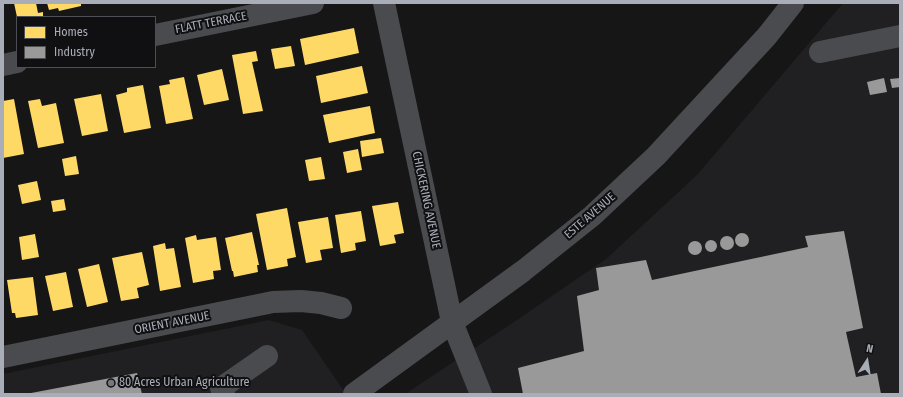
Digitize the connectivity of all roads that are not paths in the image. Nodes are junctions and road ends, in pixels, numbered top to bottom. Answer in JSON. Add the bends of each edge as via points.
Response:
{"nodes":[{"id":1,"x":313,"y":3,"type":"edge"},
{"id":2,"x":384,"y":3,"type":"edge"},
{"id":3,"x":793,"y":3,"type":"edge"},
{"id":4,"x":156,"y":35,"type":"edge"},
{"id":5,"x":900,"y":36,"type":"edge"},
{"id":6,"x":820,"y":52,"type":"dead end"},
{"id":7,"x":16,"y":62,"type":"edge"},
{"id":8,"x":3,"y":65,"type":"edge"},
{"id":9,"x":341,"y":308,"type":"dead end"},
{"id":10,"x":452,"y":322,"type":"junction"},
{"id":11,"x":3,"y":356,"type":"edge"},
{"id":12,"x":267,"y":356,"type":"dead end"},
{"id":13,"x":224,"y":394,"type":"edge"},
{"id":14,"x":354,"y":394,"type":"edge"},
{"id":15,"x":481,"y":394,"type":"edge"}],
"edges":[{"from":1,"to":4,"type":"street","name":"FLATT TERRACE"},
{"from":2,"to":10,"type":"street","name":"CHICKERING AVENUE"},
{"from":3,"to":10,"type":"street","name":"ESTE AVENUE","via":[[656,156],[592,216]]},
{"from":5,"to":6,"type":"street"},
{"from":7,"to":8,"type":"street"},
{"from":9,"to":11,"type":"street","name":"ORIENT AVENUE","via":[[301,301],[273,302]]},
{"from":10,"to":14,"type":"street","name":"ESTE AVENUE"},
{"from":10,"to":15,"type":"street","name":"CHICKERING AVENUE"},
{"from":12,"to":13,"type":"street","via":[[221,388]]}]}
